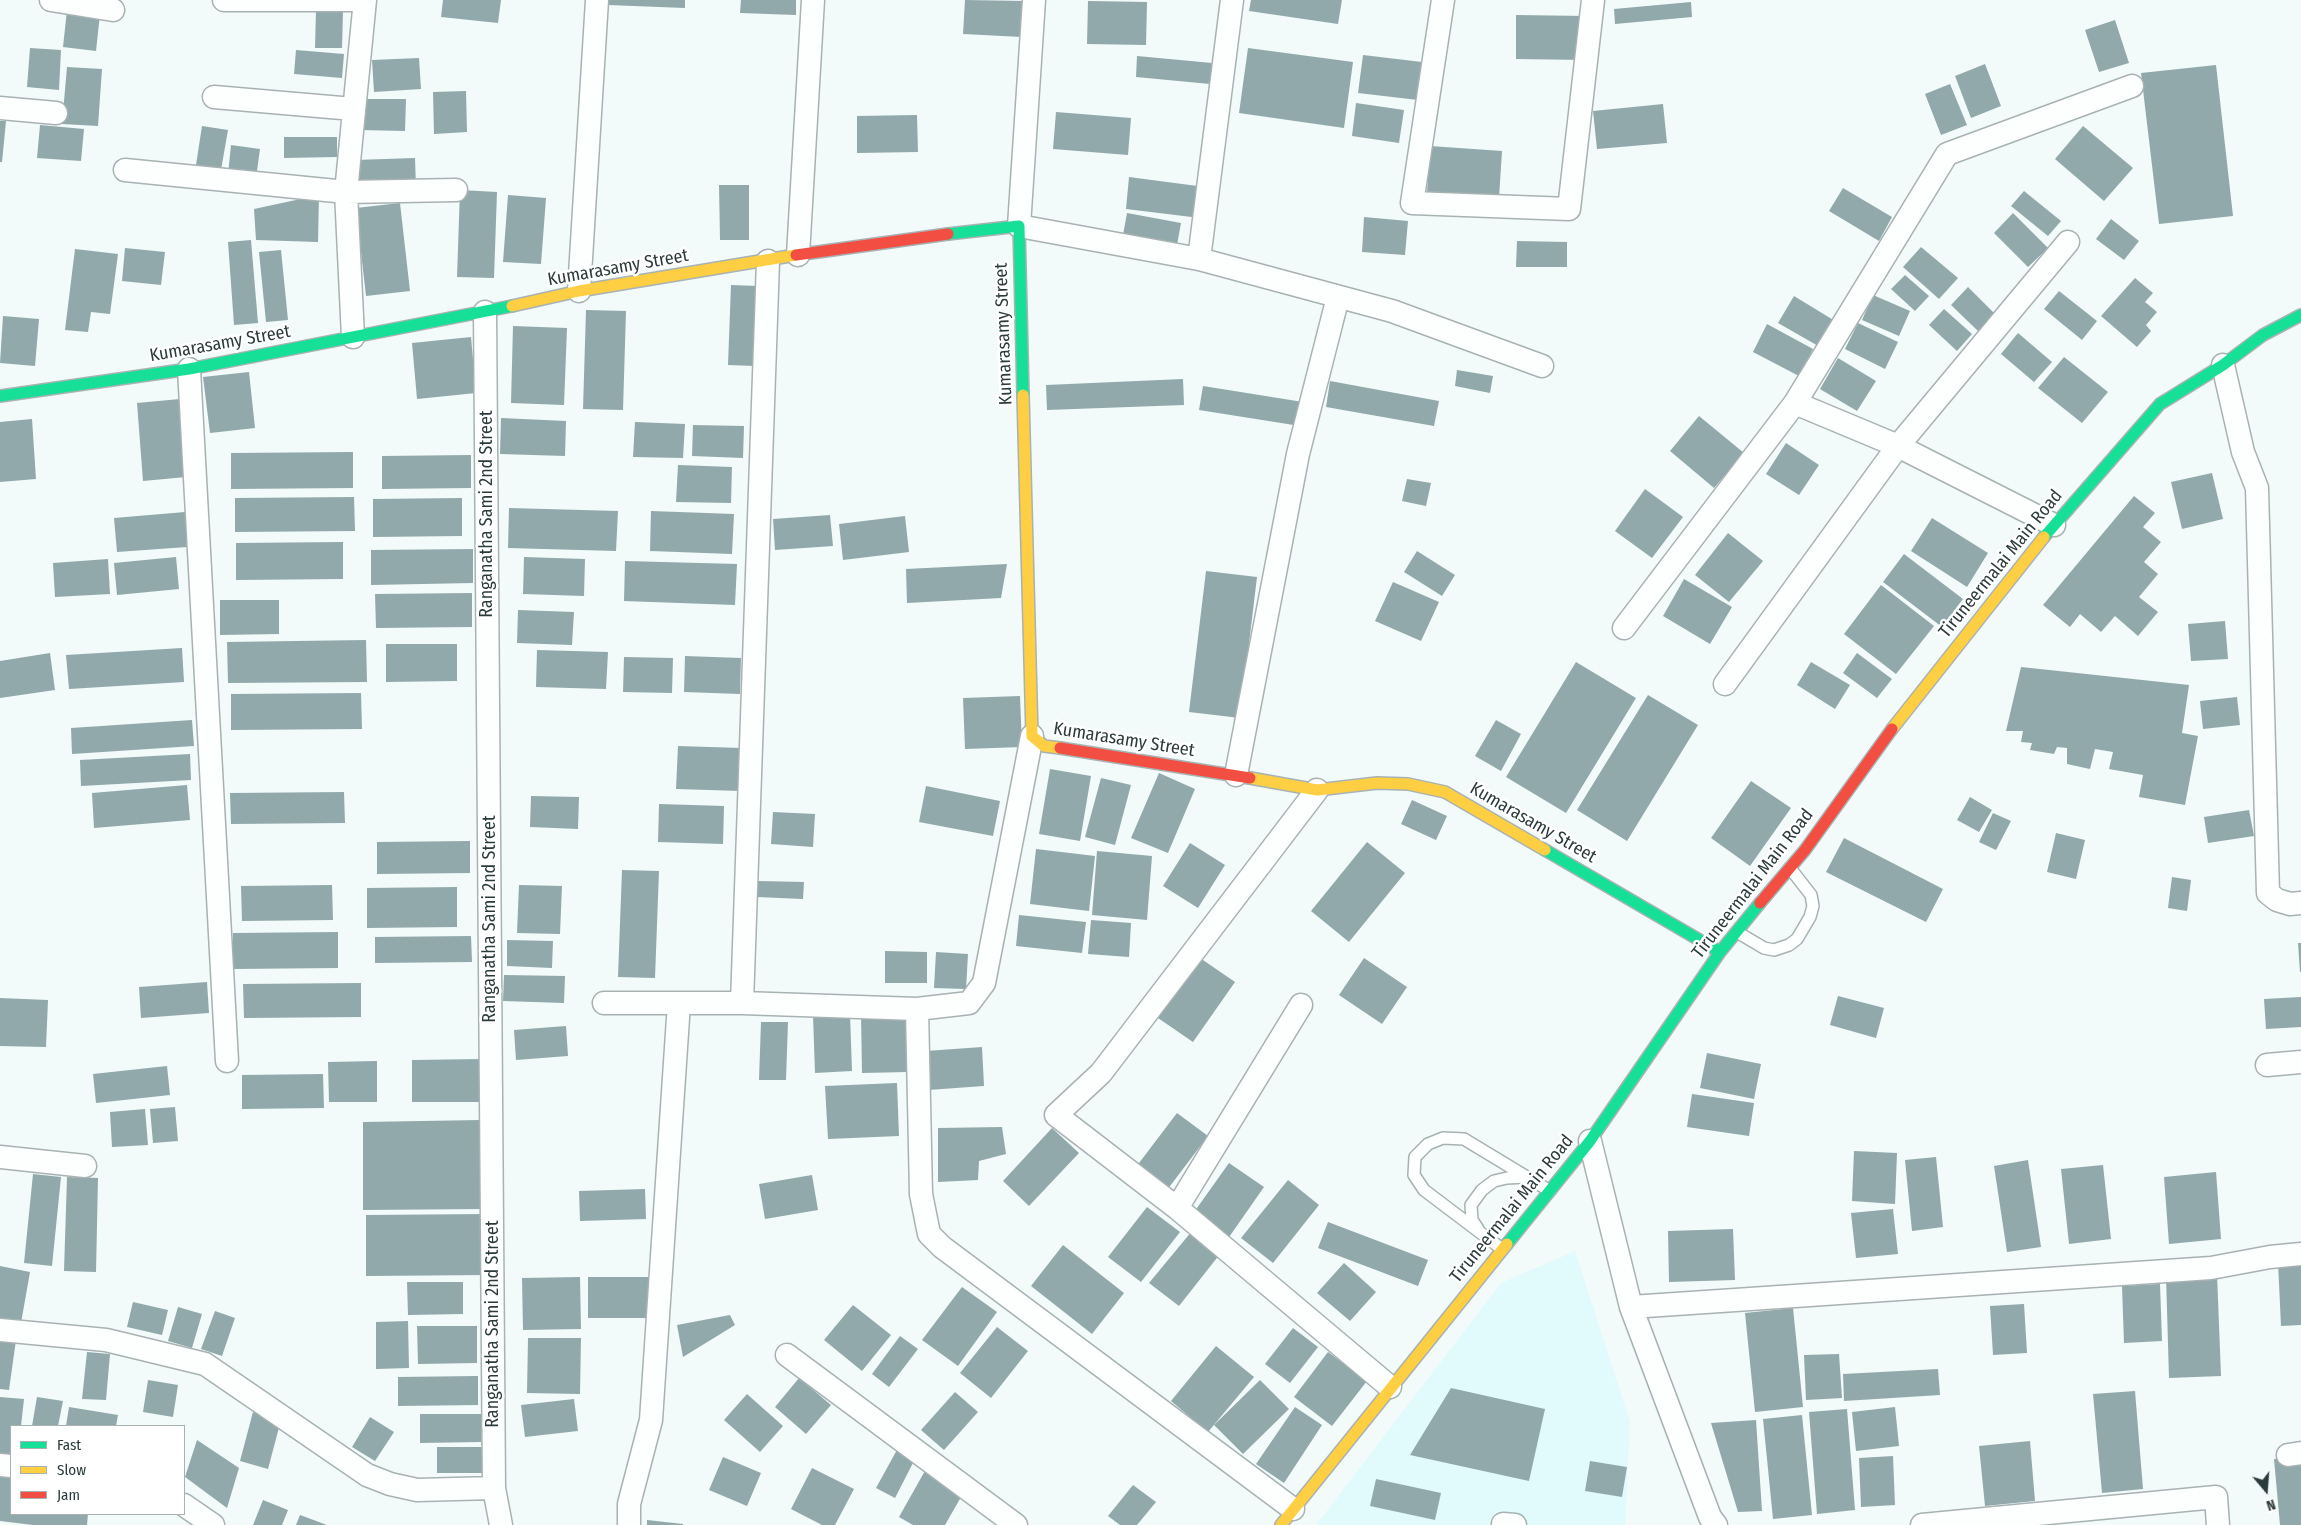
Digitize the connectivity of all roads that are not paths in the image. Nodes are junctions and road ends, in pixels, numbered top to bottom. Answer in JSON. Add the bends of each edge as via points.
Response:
{"nodes":[{"id":1,"x":51,"y":0,"type":"edge"},
{"id":2,"x":224,"y":0,"type":"edge"},
{"id":3,"x":365,"y":0,"type":"edge"},
{"id":4,"x":597,"y":0,"type":"edge"},
{"id":5,"x":813,"y":0,"type":"edge"},
{"id":6,"x":1034,"y":0,"type":"edge"},
{"id":7,"x":1232,"y":0,"type":"edge"},
{"id":8,"x":1443,"y":0,"type":"edge"},
{"id":9,"x":1593,"y":0,"type":"edge"},
{"id":10,"x":113,"y":10,"type":"dead end"},
{"id":11,"x":2132,"y":86,"type":"dead end"},
{"id":12,"x":214,"y":97,"type":"dead end"},
{"id":13,"x":0,"y":108,"type":"edge"},
{"id":14,"x":353,"y":109,"type":"junction"},
{"id":15,"x":56,"y":113,"type":"dead end"},
{"id":16,"x":125,"y":170,"type":"dead end"},
{"id":17,"x":456,"y":190,"type":"dead end"},
{"id":18,"x":346,"y":192,"type":"junction"},
{"id":19,"x":1019,"y":226,"type":"junction"},
{"id":20,"x":2068,"y":242,"type":"dead end"},
{"id":21,"x":798,"y":255,"type":"junction"},
{"id":22,"x":1199,"y":259,"type":"junction"},
{"id":23,"x":768,"y":261,"type":"junction"},
{"id":24,"x":579,"y":291,"type":"junction"},
{"id":25,"x":1338,"y":297,"type":"junction"},
{"id":26,"x":485,"y":312,"type":"junction"},
{"id":27,"x":2301,"y":315,"type":"edge"},
{"id":28,"x":353,"y":337,"type":"junction"},
{"id":29,"x":2223,"y":364,"type":"junction"},
{"id":30,"x":1542,"y":366,"type":"dead end"},
{"id":31,"x":189,"y":369,"type":"junction"},
{"id":32,"x":0,"y":396,"type":"edge"},
{"id":33,"x":1795,"y":403,"type":"junction"},
{"id":34,"x":1898,"y":446,"type":"junction"},
{"id":35,"x":2054,"y":525,"type":"junction"},
{"id":36,"x":1624,"y":628,"type":"dead end"},
{"id":37,"x":1725,"y":684,"type":"dead end"},
{"id":38,"x":1032,"y":736,"type":"junction"},
{"id":39,"x":1236,"y":775,"type":"junction"},
{"id":40,"x":1317,"y":790,"type":"junction"},
{"id":41,"x":1790,"y":868,"type":"junction"},
{"id":42,"x":2301,"y":903,"type":"edge"},
{"id":43,"x":1737,"y":932,"type":"junction"},
{"id":44,"x":1720,"y":952,"type":"junction"},
{"id":45,"x":604,"y":1003,"type":"dead end"},
{"id":46,"x":680,"y":1003,"type":"junction"},
{"id":47,"x":742,"y":1003,"type":"junction"},
{"id":48,"x":1301,"y":1005,"type":"dead end"},
{"id":49,"x":916,"y":1009,"type":"junction"},
{"id":50,"x":226,"y":1061,"type":"dead end"},
{"id":51,"x":2301,"y":1062,"type":"edge"},
{"id":52,"x":2267,"y":1065,"type":"dead end"},
{"id":53,"x":1590,"y":1141,"type":"junction"},
{"id":54,"x":0,"y":1157,"type":"edge"},
{"id":55,"x":85,"y":1166,"type":"dead end"},
{"id":56,"x":1527,"y":1177,"type":"junction"},
{"id":57,"x":1550,"y":1191,"type":"junction"},
{"id":58,"x":1177,"y":1208,"type":"junction"},
{"id":59,"x":1480,"y":1233,"type":"junction"},
{"id":60,"x":1502,"y":1249,"type":"junction"},
{"id":61,"x":2301,"y":1254,"type":"edge"},
{"id":62,"x":1631,"y":1307,"type":"junction"},
{"id":63,"x":0,"y":1330,"type":"edge"},
{"id":64,"x":787,"y":1355,"type":"dead end"},
{"id":65,"x":1390,"y":1387,"type":"junction"},
{"id":66,"x":494,"y":1488,"type":"junction"},
{"id":67,"x":185,"y":1506,"type":"edge"},
{"id":68,"x":1287,"y":1517,"type":"edge"},
{"id":69,"x":213,"y":1525,"type":"edge"},
{"id":70,"x":501,"y":1525,"type":"edge"},
{"id":71,"x":628,"y":1525,"type":"edge"},
{"id":72,"x":1016,"y":1525,"type":"edge"},
{"id":73,"x":1716,"y":1525,"type":"edge"},
{"id":74,"x":1922,"y":1525,"type":"edge"},
{"id":75,"x":2218,"y":1525,"type":"edge"}],
"edges":[{"from":1,"to":10,"type":"street"},
{"from":2,"to":3,"type":"street"},
{"from":3,"to":14,"type":"street"},
{"from":4,"to":24,"type":"street"},
{"from":5,"to":21,"type":"street"},
{"from":6,"to":19,"type":"street"},
{"from":7,"to":22,"type":"street"},
{"from":8,"to":9,"type":"street","via":[[1412,203],[1569,209]]},
{"from":11,"to":33,"type":"street","via":[[1947,154]]},
{"from":12,"to":14,"type":"street"},
{"from":13,"to":15,"type":"street"},
{"from":14,"to":18,"type":"street"},
{"from":16,"to":18,"type":"street"},
{"from":17,"to":18,"type":"street"},
{"from":18,"to":28,"type":"street"},
{"from":19,"to":21,"type":"street","name":"Kumarasamy Street"},
{"from":19,"to":22,"type":"street"},
{"from":19,"to":38,"type":"street","name":"Kumarasamy Street"},
{"from":20,"to":34,"type":"street"},
{"from":21,"to":23,"type":"street","name":"Kumarasamy Street"},
{"from":22,"to":25,"type":"street"},
{"from":23,"to":24,"type":"street","name":"Kumarasamy Street"},
{"from":23,"to":47,"type":"street"},
{"from":24,"to":26,"type":"street","name":"Kumarasamy Street"},
{"from":25,"to":30,"type":"street","via":[[1392,311]]},
{"from":25,"to":39,"type":"street","via":[[1298,454]]},
{"from":26,"to":28,"type":"street","name":"Kumarasamy Street"},
{"from":26,"to":66,"type":"street","name":"Ranganatha Sami 2nd Street"},
{"from":27,"to":29,"type":"street","name":"Tiruneermalai Main Road","via":[[2263,335]]},
{"from":28,"to":31,"type":"street","name":"Kumarasamy Street"},
{"from":29,"to":35,"type":"street","name":"Tiruneermalai Main Road","via":[[2160,404]]},
{"from":29,"to":42,"type":"street","via":[[2243,452],[2257,488],[2268,893],[2290,904]]},
{"from":31,"to":32,"type":"street","name":"Kumarasamy Street"},
{"from":31,"to":50,"type":"street"},
{"from":33,"to":34,"type":"street"},
{"from":33,"to":36,"type":"street"},
{"from":34,"to":35,"type":"street"},
{"from":34,"to":37,"type":"street"},
{"from":35,"to":41,"type":"street","name":"Tiruneermalai Main Road","via":[[1876,748]]},
{"from":38,"to":39,"type":"street","name":"Kumarasamy Street","via":[[1044,746]]},
{"from":38,"to":49,"type":"street","via":[[984,983],[970,1002]]},
{"from":39,"to":40,"type":"street","name":"Kumarasamy Street"},
{"from":40,"to":44,"type":"street","name":"Kumarasamy Street","via":[[1377,782],[1408,784],[1445,792]]},
{"from":40,"to":58,"type":"street","via":[[1101,1072],[1056,1115]]},
{"from":41,"to":43,"type":"street","name":"Tiruneermalai Main Road"},
{"from":41,"to":43,"type":"lane","via":[[1811,895],[1813,906],[1810,918],[1797,939],[1774,950],[1764,948]]},
{"from":43,"to":44,"type":"street","name":"Tiruneermalai Main Road"},
{"from":44,"to":53,"type":"street","name":"Tiruneermalai Main Road"},
{"from":45,"to":46,"type":"street"},
{"from":46,"to":47,"type":"street"},
{"from":46,"to":71,"type":"street","via":[[651,1420],[630,1504]]},
{"from":47,"to":49,"type":"street"},
{"from":48,"to":58,"type":"street"},
{"from":49,"to":68,"type":"street","via":[[922,1194],[929,1234]]},
{"from":51,"to":52,"type":"street"},
{"from":53,"to":57,"type":"street","name":"Tiruneermalai Main Road"},
{"from":53,"to":62,"type":"street"},
{"from":54,"to":55,"type":"street"},
{"from":56,"to":57,"type":"lane"},
{"from":56,"to":59,"type":"lane","via":[[1494,1181],[1482,1190],[1471,1205],[1472,1220]]},
{"from":56,"to":59,"type":"lane","via":[[1464,1139],[1443,1138],[1428,1144],[1415,1157],[1414,1175],[1424,1190]]},
{"from":57,"to":60,"type":"street","name":"Tiruneermalai Main Road"},
{"from":58,"to":65,"type":"street"},
{"from":59,"to":60,"type":"lane"},
{"from":60,"to":65,"type":"street","name":"Tiruneermalai Main Road"},
{"from":61,"to":62,"type":"street","via":[[2211,1268]]},
{"from":62,"to":73,"type":"street","via":[[1710,1517]]},
{"from":63,"to":66,"type":"street","via":[[106,1340],[205,1364],[367,1475],[417,1490]]},
{"from":64,"to":72,"type":"street"},
{"from":65,"to":68,"type":"street","name":"Tiruneermalai Main Road"},
{"from":66,"to":70,"type":"street","name":"Ranganatha Sami 2nd Street"},
{"from":67,"to":69,"type":"street"},
{"from":74,"to":75,"type":"street","via":[[2216,1496]]}]}
